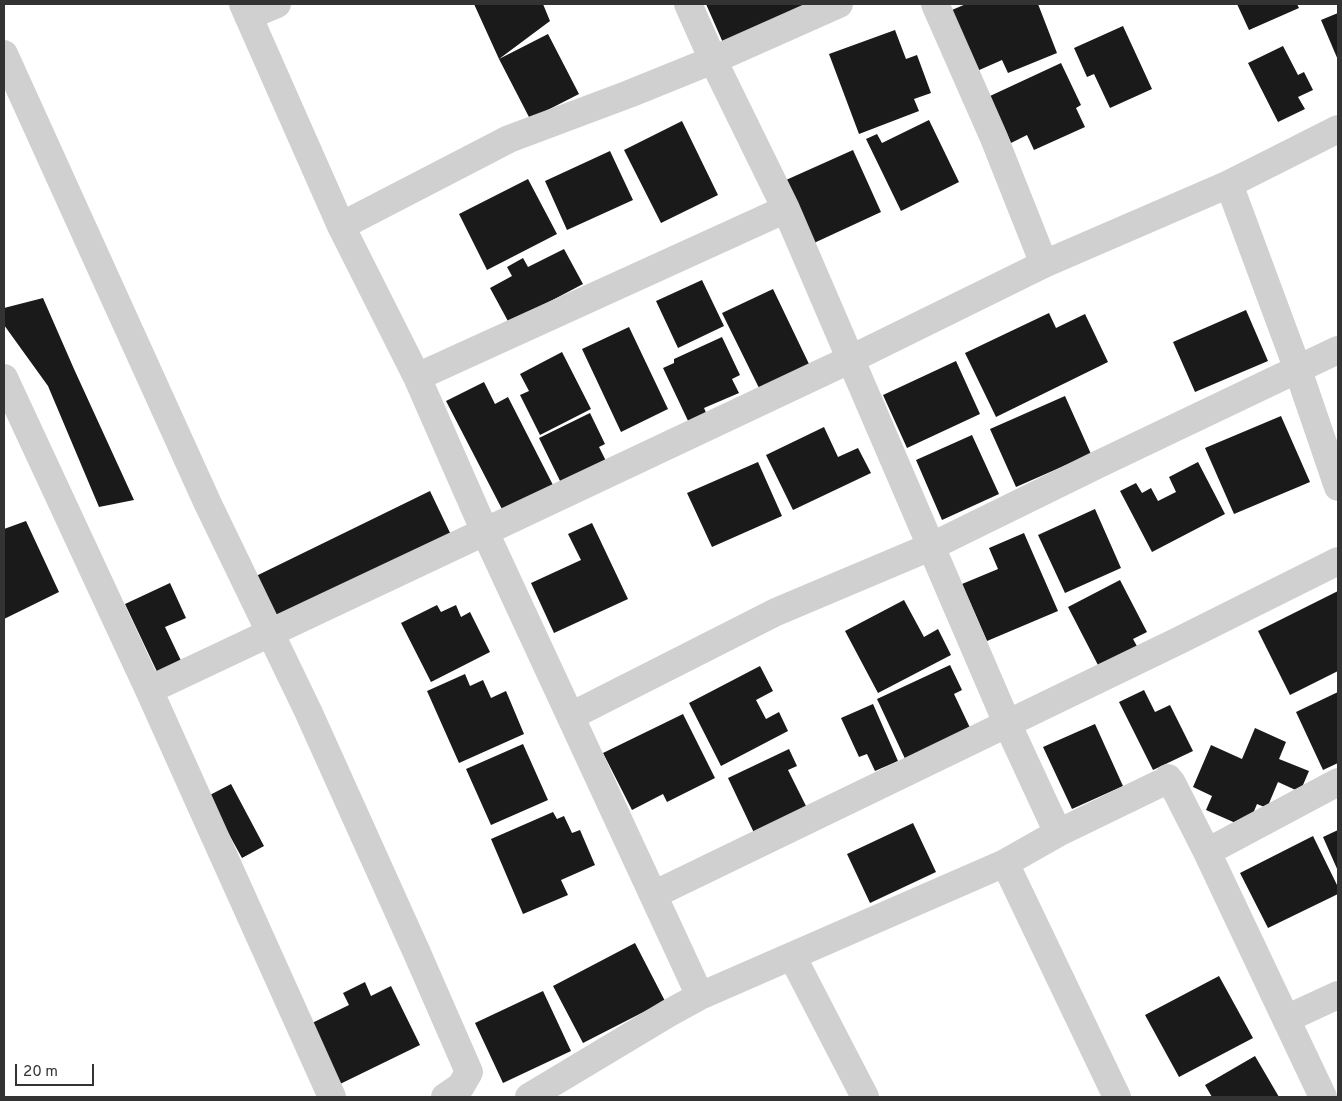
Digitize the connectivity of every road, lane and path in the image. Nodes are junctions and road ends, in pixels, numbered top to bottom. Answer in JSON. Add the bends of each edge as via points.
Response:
{"nodes":[{"id":1,"x":277,"y":4,"type":"edge"},
{"id":2,"x":688,"y":4,"type":"edge"},
{"id":3,"x":839,"y":4,"type":"edge"},
{"id":4,"x":935,"y":4,"type":"edge"},
{"id":5,"x":246,"y":10,"type":"edge"},
{"id":6,"x":4,"y":54,"type":"edge"},
{"id":7,"x":713,"y":60,"type":"junction"},
{"id":8,"x":1338,"y":129,"type":"edge"},
{"id":9,"x":1229,"y":184,"type":"junction"},
{"id":10,"x":786,"y":209,"type":"junction"},
{"id":11,"x":341,"y":226,"type":"junction"},
{"id":12,"x":1044,"y":264,"type":"junction"},
{"id":13,"x":1338,"y":350,"type":"edge"},
{"id":14,"x":852,"y":360,"type":"junction"},
{"id":15,"x":1298,"y":370,"type":"junction"},
{"id":16,"x":418,"y":377,"type":"junction"},
{"id":17,"x":4,"y":378,"type":"edge"},
{"id":18,"x":1338,"y":488,"type":"edge"},
{"id":19,"x":485,"y":532,"type":"junction"},
{"id":20,"x":930,"y":547,"type":"junction"},
{"id":21,"x":1338,"y":561,"type":"edge"},
{"id":22,"x":270,"y":634,"type":"junction"},
{"id":23,"x":149,"y":690,"type":"junction"},
{"id":24,"x":571,"y":716,"type":"junction"},
{"id":25,"x":1007,"y":723,"type":"junction"},
{"id":26,"x":1338,"y":782,"type":"edge"},
{"id":27,"x":1058,"y":833,"type":"junction"},
{"id":28,"x":1207,"y":852,"type":"junction"},
{"id":29,"x":1005,"y":863,"type":"junction"},
{"id":30,"x":653,"y":895,"type":"junction"},
{"id":31,"x":792,"y":956,"type":"junction"},
{"id":32,"x":1338,"y":995,"type":"edge"},
{"id":33,"x":700,"y":996,"type":"junction"},
{"id":34,"x":1286,"y":1019,"type":"junction"},
{"id":35,"x":332,"y":1097,"type":"edge"},
{"id":36,"x":445,"y":1097,"type":"edge"},
{"id":37,"x":529,"y":1097,"type":"edge"},
{"id":38,"x":865,"y":1097,"type":"edge"},
{"id":39,"x":1118,"y":1097,"type":"edge"},
{"id":40,"x":1323,"y":1097,"type":"edge"}],
"edges":[{"from":1,"to":5,"type":"street"},
{"from":2,"to":7,"type":"street"},
{"from":3,"to":7,"type":"street"},
{"from":4,"to":12,"type":"street","via":[[994,138]]},
{"from":5,"to":11,"type":"street"},
{"from":6,"to":22,"type":"street"},
{"from":7,"to":10,"type":"street"},
{"from":7,"to":11,"type":"street","via":[[509,138]]},
{"from":8,"to":9,"type":"street"},
{"from":9,"to":12,"type":"street"},
{"from":9,"to":15,"type":"street"},
{"from":10,"to":14,"type":"street"},
{"from":10,"to":16,"type":"street"},
{"from":11,"to":16,"type":"street"},
{"from":12,"to":14,"type":"street"},
{"from":13,"to":15,"type":"street"},
{"from":14,"to":19,"type":"street"},
{"from":14,"to":20,"type":"street"},
{"from":15,"to":18,"type":"street"},
{"from":15,"to":20,"type":"street"},
{"from":16,"to":19,"type":"street"},
{"from":17,"to":23,"type":"street"},
{"from":19,"to":22,"type":"street"},
{"from":19,"to":24,"type":"street"},
{"from":20,"to":24,"type":"street","via":[[776,612]]},
{"from":20,"to":25,"type":"street"},
{"from":21,"to":25,"type":"street"},
{"from":22,"to":23,"type":"street"},
{"from":22,"to":36,"type":"street","via":[[418,953],[469,1072],[461,1086]]},
{"from":23,"to":35,"type":"street"},
{"from":24,"to":30,"type":"street"},
{"from":25,"to":27,"type":"street"},
{"from":25,"to":30,"type":"street"},
{"from":26,"to":28,"type":"street"},
{"from":27,"to":28,"type":"street","via":[[1165,783],[1168,778]]},
{"from":27,"to":29,"type":"street"},
{"from":28,"to":34,"type":"street"},
{"from":29,"to":31,"type":"street"},
{"from":29,"to":39,"type":"street"},
{"from":30,"to":33,"type":"street"},
{"from":31,"to":33,"type":"street"},
{"from":31,"to":38,"type":"street"},
{"from":32,"to":34,"type":"street"},
{"from":33,"to":37,"type":"street"},
{"from":34,"to":40,"type":"street"}]}
